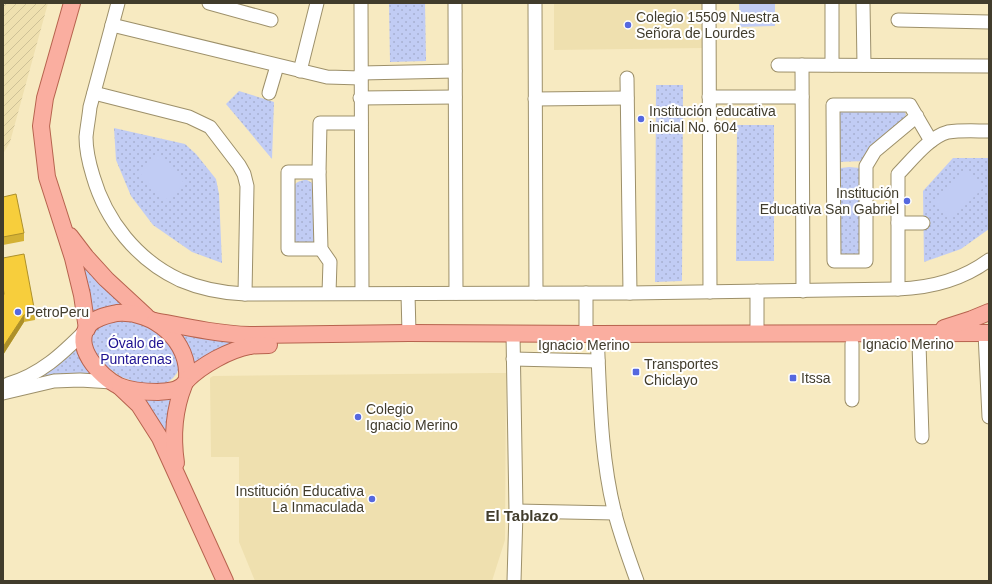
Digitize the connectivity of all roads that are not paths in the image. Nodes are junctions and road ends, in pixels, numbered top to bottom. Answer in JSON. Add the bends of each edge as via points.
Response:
{"nodes":[{"id":1,"x":72,"y":3,"type":"edge"},
{"id":2,"x":118,"y":3,"type":"edge"},
{"id":3,"x":209,"y":3,"type":"edge"},
{"id":4,"x":317,"y":3,"type":"edge"},
{"id":5,"x":361,"y":3,"type":"edge"},
{"id":6,"x":455,"y":3,"type":"edge"},
{"id":7,"x":535,"y":3,"type":"edge"},
{"id":8,"x":709,"y":3,"type":"edge"},
{"id":9,"x":832,"y":3,"type":"edge"},
{"id":10,"x":863,"y":3,"type":"edge"},
{"id":11,"x":271,"y":20,"type":"dead end"},
{"id":12,"x":898,"y":20,"type":"dead end"},
{"id":13,"x":989,"y":22,"type":"edge"},
{"id":14,"x":112,"y":25,"type":"junction"},
{"id":15,"x":778,"y":65,"type":"dead end"},
{"id":16,"x":802,"y":65,"type":"junction"},
{"id":17,"x":832,"y":65,"type":"junction"},
{"id":18,"x":864,"y":65,"type":"junction"},
{"id":19,"x":277,"y":66,"type":"junction"},
{"id":20,"x":989,"y":66,"type":"edge"},
{"id":21,"x":300,"y":71,"type":"junction"},
{"id":22,"x":455,"y":72,"type":"junction"},
{"id":23,"x":361,"y":75,"type":"junction"},
{"id":24,"x":627,"y":78,"type":"dead end"},
{"id":25,"x":94,"y":93,"type":"junction"},
{"id":26,"x":269,"y":93,"type":"dead end"},
{"id":27,"x":455,"y":97,"type":"junction"},
{"id":28,"x":709,"y":97,"type":"junction"},
{"id":29,"x":802,"y":97,"type":"junction"},
{"id":30,"x":360,"y":98,"type":"junction"},
{"id":31,"x":628,"y":98,"type":"junction"},
{"id":32,"x":535,"y":99,"type":"junction"},
{"id":33,"x":917,"y":116,"type":"junction"},
{"id":34,"x":360,"y":123,"type":"junction"},
{"id":35,"x":989,"y":132,"type":"edge"},
{"id":36,"x":931,"y":140,"type":"junction"},
{"id":37,"x":319,"y":172,"type":"junction"},
{"id":38,"x":62,"y":223,"type":"junction"},
{"id":39,"x":898,"y":223,"type":"junction"},
{"id":40,"x":923,"y":223,"type":"dead end"},
{"id":41,"x":321,"y":249,"type":"junction"},
{"id":42,"x":989,"y":260,"type":"edge"},
{"id":43,"x":898,"y":289,"type":"junction"},
{"id":44,"x":803,"y":291,"type":"junction"},
{"id":45,"x":710,"y":292,"type":"junction"},
{"id":46,"x":757,"y":292,"type":"junction"},
{"id":47,"x":330,"y":293,"type":"junction"},
{"id":48,"x":362,"y":293,"type":"junction"},
{"id":49,"x":456,"y":293,"type":"junction"},
{"id":50,"x":536,"y":293,"type":"junction"},
{"id":51,"x":586,"y":293,"type":"junction"},
{"id":52,"x":630,"y":293,"type":"junction"},
{"id":53,"x":245,"y":294,"type":"junction"},
{"id":54,"x":408,"y":294,"type":"junction"},
{"id":55,"x":989,"y":312,"type":"edge"},
{"id":56,"x":151,"y":319,"type":"junction"},
{"id":57,"x":86,"y":330,"type":"junction"},
{"id":58,"x":409,"y":333,"type":"junction"},
{"id":59,"x":757,"y":333,"type":"junction"},
{"id":60,"x":987,"y":338,"type":"edge"},
{"id":61,"x":923,"y":339,"type":"junction"},
{"id":62,"x":595,"y":343,"type":"junction"},
{"id":63,"x":852,"y":344,"type":"junction"},
{"id":64,"x":514,"y":346,"type":"junction"},
{"id":65,"x":186,"y":382,"type":"junction"},
{"id":66,"x":116,"y":384,"type":"junction"},
{"id":67,"x":3,"y":385,"type":"edge"},
{"id":68,"x":3,"y":393,"type":"edge"},
{"id":69,"x":988,"y":393,"type":"edge"},
{"id":70,"x":852,"y":400,"type":"dead end"},
{"id":71,"x":989,"y":417,"type":"edge"},
{"id":72,"x":922,"y":437,"type":"dead end"},
{"id":73,"x":180,"y":478,"type":"junction"},
{"id":74,"x":516,"y":512,"type":"junction"},
{"id":75,"x":615,"y":513,"type":"junction"},
{"id":76,"x":225,"y":581,"type":"edge"},
{"id":77,"x":514,"y":581,"type":"edge"},
{"id":78,"x":637,"y":581,"type":"edge"}],
"edges":[{"from":1,"to":38,"type":"main road","via":[[44,98],[41,126],[47,177]]},
{"from":2,"to":14,"type":"street"},
{"from":3,"to":11,"type":"street"},
{"from":4,"to":21,"type":"street"},
{"from":5,"to":23,"type":"street"},
{"from":6,"to":22,"type":"street"},
{"from":7,"to":32,"type":"street"},
{"from":8,"to":28,"type":"street"},
{"from":9,"to":17,"type":"street"},
{"from":10,"to":18,"type":"street"},
{"from":12,"to":13,"type":"street"},
{"from":14,"to":19,"type":"street"},
{"from":14,"to":25,"type":"street"},
{"from":15,"to":16,"type":"street"},
{"from":16,"to":17,"type":"street"},
{"from":16,"to":29,"type":"street"},
{"from":17,"to":18,"type":"street"},
{"from":18,"to":20,"type":"street"},
{"from":19,"to":21,"type":"street"},
{"from":19,"to":26,"type":"street"},
{"from":21,"to":23,"type":"street","via":[[327,77]]},
{"from":22,"to":23,"type":"street"},
{"from":22,"to":27,"type":"street"},
{"from":23,"to":30,"type":"street"},
{"from":24,"to":31,"type":"street"},
{"from":25,"to":53,"type":"street","via":[[86,138],[87,153],[102,203],[120,232],[146,259],[180,280],[215,291]]},
{"from":25,"to":53,"type":"street","via":[[189,117],[210,127],[244,174]]},
{"from":27,"to":30,"type":"street"},
{"from":27,"to":49,"type":"street"},
{"from":28,"to":29,"type":"street"},
{"from":28,"to":45,"type":"street"},
{"from":29,"to":44,"type":"street"},
{"from":30,"to":34,"type":"street"},
{"from":31,"to":32,"type":"street"},
{"from":31,"to":52,"type":"street"},
{"from":32,"to":50,"type":"street"},
{"from":33,"to":33,"type":"street","via":[[910,105],[834,105],[834,261],[866,261],[866,166],[875,150]]},
{"from":33,"to":36,"type":"street"},
{"from":34,"to":37,"type":"street","via":[[320,123]]},
{"from":34,"to":48,"type":"street"},
{"from":35,"to":36,"type":"street","via":[[948,132]]},
{"from":36,"to":39,"type":"street","via":[[898,174]]},
{"from":37,"to":41,"type":"street"},
{"from":37,"to":41,"type":"street","via":[[288,172],[288,249]]},
{"from":38,"to":56,"type":"main road","via":[[86,257],[106,279]]},
{"from":38,"to":57,"type":"main road","via":[[78,275]]},
{"from":39,"to":40,"type":"street"},
{"from":39,"to":43,"type":"street"},
{"from":41,"to":47,"type":"street","via":[[330,262]]},
{"from":42,"to":43,"type":"street","via":[[943,283]]},
{"from":43,"to":44,"type":"street"},
{"from":44,"to":46,"type":"street"},
{"from":45,"to":46,"type":"street"},
{"from":45,"to":52,"type":"street"},
{"from":46,"to":59,"type":"street"},
{"from":47,"to":48,"type":"street"},
{"from":47,"to":53,"type":"street"},
{"from":48,"to":54,"type":"street"},
{"from":49,"to":50,"type":"street"},
{"from":49,"to":54,"type":"street"},
{"from":50,"to":51,"type":"street"},
{"from":51,"to":52,"type":"street"},
{"from":51,"to":62,"type":"street"},
{"from":54,"to":58,"type":"street"},
{"from":55,"to":61,"type":"main road"},
{"from":56,"to":57,"type":"main road","via":[[131,313],[117,313],[97,319]]},
{"from":56,"to":58,"type":"main road","via":[[236,335]]},
{"from":56,"to":65,"type":"main road","via":[[178,344],[187,362]]},
{"from":57,"to":66,"type":"main road","via":[[84,341],[88,357],[100,372]]},
{"from":57,"to":67,"type":"street","via":[[39,371]]},
{"from":58,"to":64,"type":"main road"},
{"from":59,"to":61,"type":"main road"},
{"from":59,"to":62,"type":"main road"},
{"from":60,"to":61,"type":"main road"},
{"from":60,"to":69,"type":"street"},
{"from":61,"to":63,"type":"main road","name":"Ignacio Merino"},
{"from":61,"to":72,"type":"street"},
{"from":62,"to":63,"type":"main road","name":"Ignacio Merino"},
{"from":62,"to":64,"type":"main road"},
{"from":62,"to":64,"type":"street"},
{"from":62,"to":75,"type":"street","via":[[606,464]]},
{"from":63,"to":70,"type":"street"},
{"from":64,"to":65,"type":"main road","via":[[250,346],[221,357],[194,373]]},
{"from":64,"to":74,"type":"street"},
{"from":65,"to":66,"type":"main road","via":[[176,390],[154,392]]},
{"from":65,"to":73,"type":"main road","via":[[178,401],[175,418],[174,450]]},
{"from":66,"to":68,"type":"street","via":[[80,380],[54,381]]},
{"from":66,"to":73,"type":"main road","via":[[139,404],[147,415]]},
{"from":69,"to":71,"type":"street"},
{"from":73,"to":76,"type":"main road"},
{"from":74,"to":75,"type":"street"},
{"from":74,"to":77,"type":"street"},
{"from":75,"to":78,"type":"street"}]}
